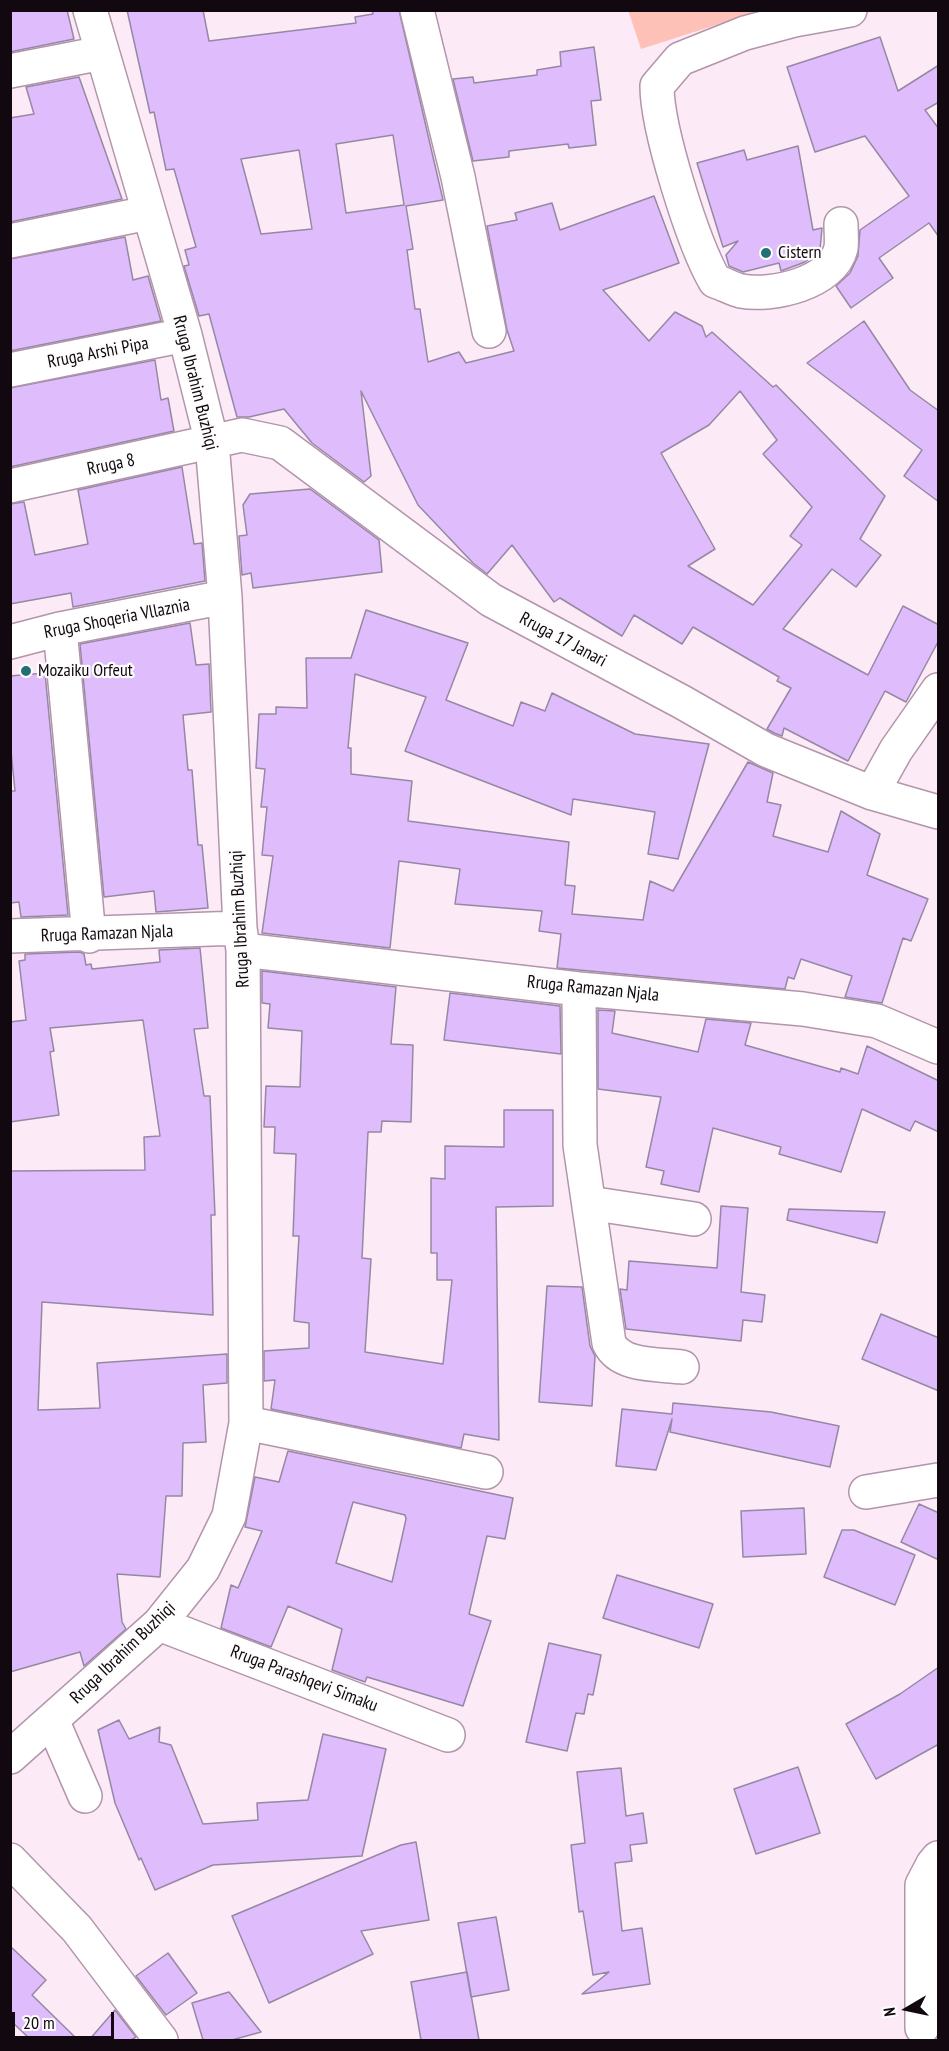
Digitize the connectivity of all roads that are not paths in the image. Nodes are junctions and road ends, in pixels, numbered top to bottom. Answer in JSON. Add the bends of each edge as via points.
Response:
{"nodes":[{"id":1,"x":90,"y":10,"type":"edge"},
{"id":2,"x":417,"y":10,"type":"edge"},
{"id":3,"x":849,"y":10,"type":"edge"},
{"id":4,"x":102,"y":53,"type":"junction"},
{"id":5,"x":10,"y":71,"type":"edge"},
{"id":6,"x":148,"y":213,"type":"junction"},
{"id":7,"x":841,"y":224,"type":"dead end"},
{"id":8,"x":10,"y":241,"type":"edge"},
{"id":9,"x":489,"y":331,"type":"dead end"},
{"id":10,"x":185,"y":335,"type":"junction"},
{"id":11,"x":10,"y":370,"type":"edge"},
{"id":12,"x":212,"y":443,"type":"junction"},
{"id":13,"x":10,"y":486,"type":"edge"},
{"id":14,"x":225,"y":597,"type":"junction"},
{"id":15,"x":60,"y":629,"type":"junction"},
{"id":16,"x":10,"y":642,"type":"edge"},
{"id":17,"x":939,"y":690,"type":"edge"},
{"id":18,"x":872,"y":792,"type":"junction"},
{"id":19,"x":939,"y":812,"type":"edge"},
{"id":20,"x":10,"y":936,"type":"edge"},
{"id":21,"x":88,"y":936,"type":"junction"},
{"id":22,"x":241,"y":939,"type":"junction"},
{"id":23,"x":579,"y":989,"type":"junction"},
{"id":24,"x":939,"y":1047,"type":"edge"},
{"id":25,"x":589,"y":1203,"type":"junction"},
{"id":26,"x":694,"y":1219,"type":"dead end"},
{"id":27,"x":682,"y":1367,"type":"dead end"},
{"id":28,"x":246,"y":1423,"type":"junction"},
{"id":29,"x":486,"y":1472,"type":"dead end"},
{"id":30,"x":939,"y":1480,"type":"edge"},
{"id":31,"x":866,"y":1492,"type":"dead end"},
{"id":32,"x":159,"y":1624,"type":"junction"},
{"id":33,"x":52,"y":1720,"type":"junction"},
{"id":34,"x":448,"y":1735,"type":"dead end"},
{"id":35,"x":10,"y":1757,"type":"edge"},
{"id":36,"x":85,"y":1797,"type":"dead end"},
{"id":37,"x":939,"y":1858,"type":"edge"},
{"id":38,"x":10,"y":1860,"type":"edge"},
{"id":39,"x":922,"y":2028,"type":"dead end"},
{"id":40,"x":161,"y":2040,"type":"edge"}],
"edges":[{"from":1,"to":4,"type":"street","name":"Rruga Ibrahim Buzhiqi"},
{"from":2,"to":9,"type":"street","via":[[458,177]]},
{"from":3,"to":7,"type":"street","via":[[745,33],[680,59],[657,86],[657,107],[676,174],[703,261],[715,281],[742,291],[779,291],[806,282],[828,271],[841,249]]},
{"from":4,"to":5,"type":"street"},
{"from":4,"to":6,"type":"street","name":"Rruga Ibrahim Buzhiqi"},
{"from":6,"to":8,"type":"street"},
{"from":6,"to":10,"type":"street","name":"Rruga Ibrahim Buzhiqi"},
{"from":10,"to":11,"type":"street","name":"Rruga Arshi Pipa"},
{"from":10,"to":12,"type":"street","name":"Rruga Ibrahim Buzhiqi"},
{"from":12,"to":13,"type":"street","name":"Rruga 8"},
{"from":12,"to":14,"type":"street","name":"Rruga Ibrahim Buzhiqi"},
{"from":12,"to":18,"type":"street","name":"Rruga 17 Janari","via":[[242,435],[279,443],[491,600],[766,750]]},
{"from":14,"to":15,"type":"street","name":"Rruga Shoqeria Vllaznia"},
{"from":14,"to":22,"type":"street","name":"Rruga Ibrahim Buzhiqi"},
{"from":15,"to":16,"type":"street","name":"Rruga Shoqeria Vllaznia"},
{"from":15,"to":21,"type":"street"},
{"from":17,"to":18,"type":"street"},
{"from":18,"to":19,"type":"street","name":"Rruga 17 Janari"},
{"from":20,"to":21,"type":"street","name":"Rruga Ramazan Njala"},
{"from":21,"to":22,"type":"street","name":"Rruga Ramazan Njala"},
{"from":22,"to":23,"type":"street","name":"Rruga Ramazan Njala"},
{"from":22,"to":28,"type":"street","name":"Rruga Ibrahim Buzhiqi"},
{"from":23,"to":24,"type":"street","name":"Rruga Ramazan Njala","via":[[803,1009],[877,1021]]},
{"from":23,"to":25,"type":"street","via":[[580,1144]]},
{"from":25,"to":26,"type":"street"},
{"from":25,"to":27,"type":"street","via":[[612,1350],[624,1359]]},
{"from":28,"to":29,"type":"street"},
{"from":28,"to":32,"type":"street","name":"Rruga Ibrahim Buzhiqi","via":[[229,1516],[203,1569]]},
{"from":30,"to":31,"type":"street"},
{"from":32,"to":33,"type":"street","name":"Rruga Ibrahim Buzhiqi"},
{"from":32,"to":34,"type":"street","name":"Rruga Parashqevi Simaku"},
{"from":33,"to":35,"type":"street","name":"Rruga Ibrahim Buzhiqi"},
{"from":33,"to":36,"type":"street"},
{"from":37,"to":39,"type":"street","via":[[922,1885]]},
{"from":38,"to":40,"type":"street","via":[[77,1929]]}]}
